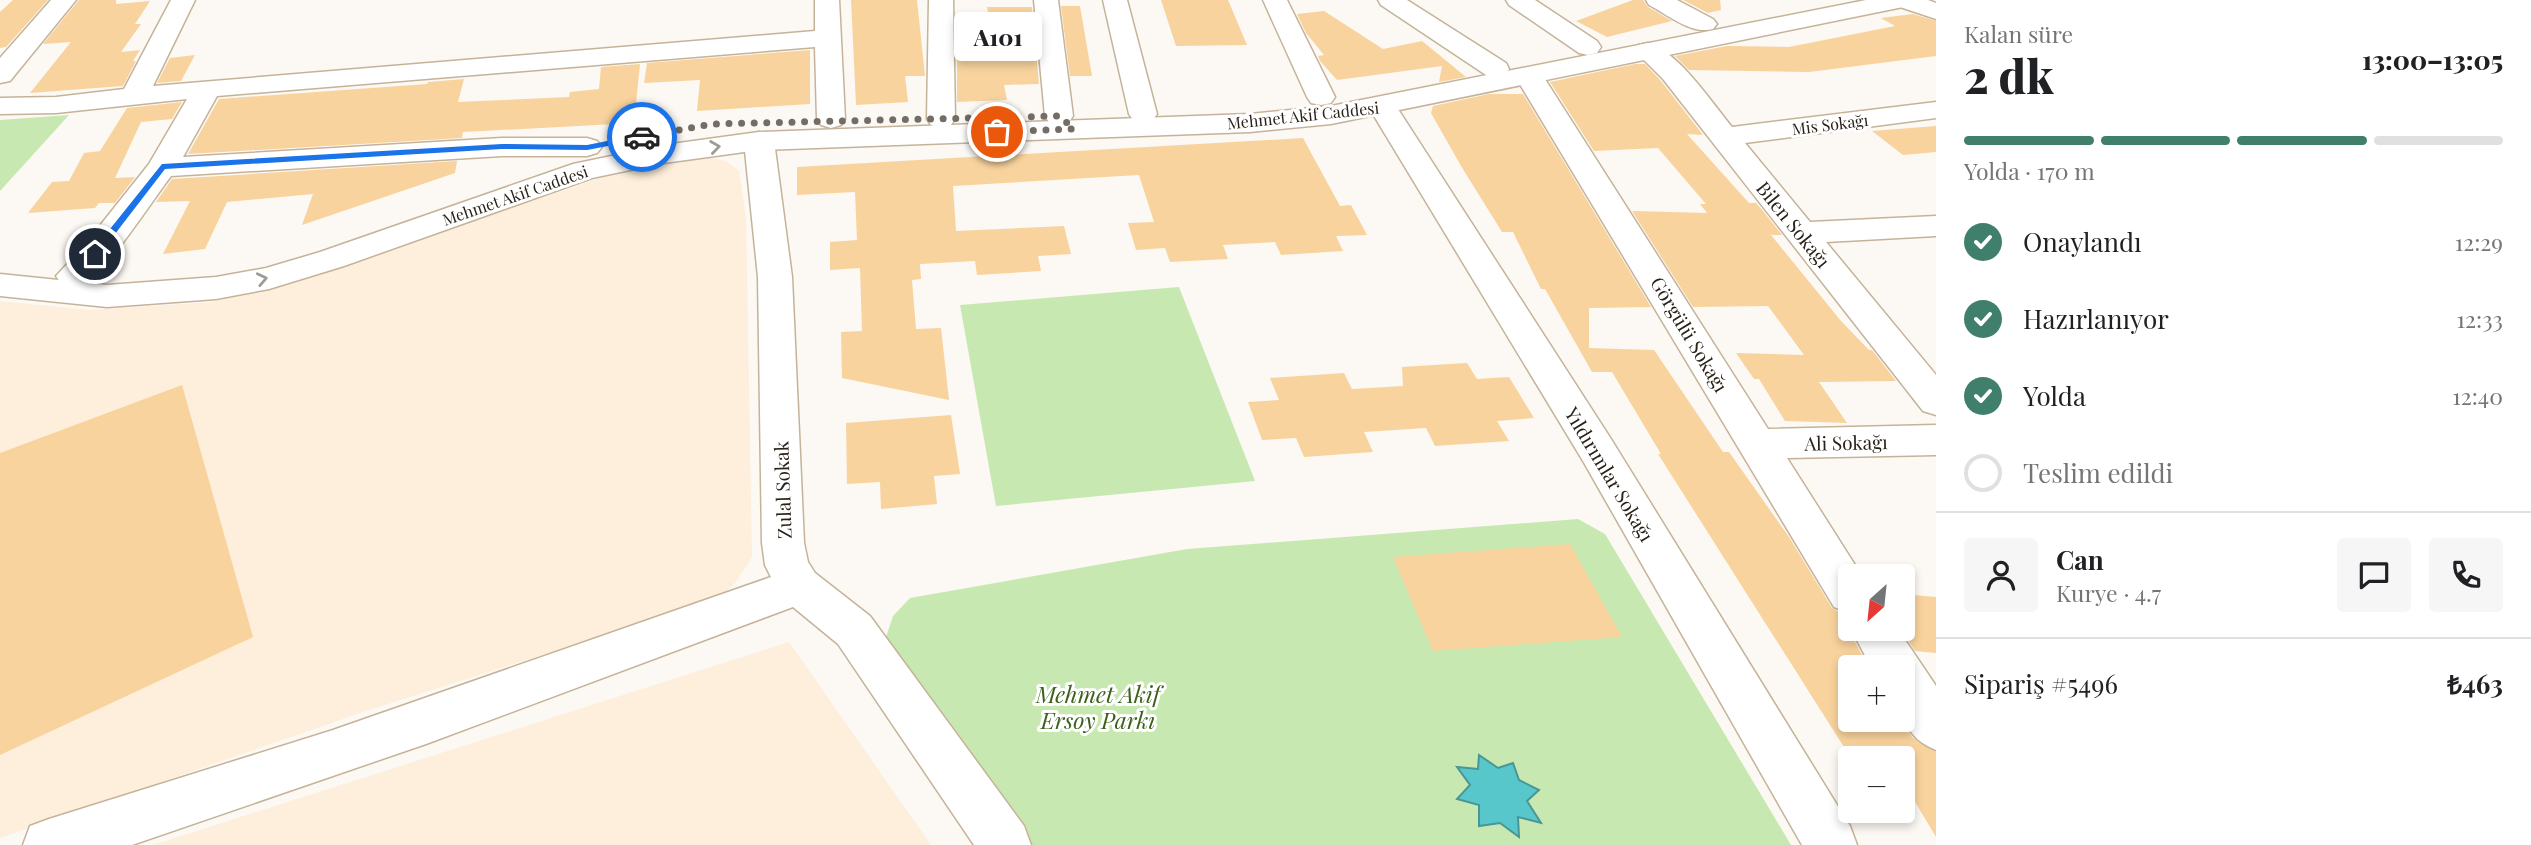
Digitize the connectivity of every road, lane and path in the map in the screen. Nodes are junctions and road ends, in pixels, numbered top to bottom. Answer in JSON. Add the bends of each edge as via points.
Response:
{"nodes":[{"id":1,"x":64,"y":0,"type":"edge"},
{"id":2,"x":183,"y":0,"type":"edge"},
{"id":3,"x":827,"y":0,"type":"edge"},
{"id":4,"x":941,"y":0,"type":"edge"},
{"id":5,"x":1046,"y":0,"type":"edge"},
{"id":6,"x":1115,"y":0,"type":"edge"},
{"id":7,"x":1275,"y":0,"type":"edge"},
{"id":8,"x":1390,"y":0,"type":"edge"},
{"id":9,"x":1518,"y":0,"type":"edge"},
{"id":10,"x":1658,"y":0,"type":"edge"},
{"id":11,"x":1881,"y":0,"type":"edge"},
{"id":12,"x":1903,"y":0,"type":"edge"},
{"id":13,"x":1936,"y":11,"type":"edge"},
{"id":14,"x":1703,"y":23,"type":"junction"},
{"id":15,"x":13,"y":28,"type":"dead end"},
{"id":16,"x":40,"y":28,"type":"junction"},
{"id":17,"x":828,"y":38,"type":"junction"},
{"id":18,"x":1588,"y":47,"type":"junction"},
{"id":19,"x":1648,"y":51,"type":"junction"},
{"id":20,"x":1512,"y":72,"type":"junction"},
{"id":21,"x":0,"y":75,"type":"edge"},
{"id":22,"x":207,"y":89,"type":"junction"},
{"id":23,"x":134,"y":96,"type":"junction"},
{"id":24,"x":1321,"y":97,"type":"junction"},
{"id":25,"x":0,"y":106,"type":"edge"},
{"id":26,"x":1382,"y":106,"type":"junction"},
{"id":27,"x":1936,"y":110,"type":"edge"},
{"id":28,"x":1143,"y":114,"type":"junction"},
{"id":29,"x":831,"y":119,"type":"junction"},
{"id":30,"x":941,"y":119,"type":"junction"},
{"id":31,"x":1067,"y":123,"type":"junction"},
{"id":32,"x":1724,"y":137,"type":"junction"},
{"id":33,"x":870,"y":138,"type":"junction"},
{"id":34,"x":760,"y":141,"type":"junction"},
{"id":35,"x":502,"y":147,"type":"junction"},
{"id":36,"x":587,"y":147,"type":"junction"},
{"id":37,"x":162,"y":167,"type":"junction"},
{"id":38,"x":494,"y":176,"type":"junction"},
{"id":39,"x":1936,"y":226,"type":"edge"},
{"id":40,"x":1800,"y":233,"type":"junction"},
{"id":41,"x":0,"y":264,"type":"edge"},
{"id":42,"x":73,"y":276,"type":"junction"},
{"id":43,"x":220,"y":277,"type":"junction"},
{"id":44,"x":0,"y":285,"type":"edge"},
{"id":45,"x":1936,"y":401,"type":"edge"},
{"id":46,"x":1936,"y":440,"type":"edge"},
{"id":47,"x":1756,"y":444,"type":"junction"},
{"id":48,"x":1838,"y":575,"type":"edge"},
{"id":49,"x":799,"y":586,"type":"junction"},
{"id":50,"x":1915,"y":695,"type":"edge"},
{"id":51,"x":1936,"y":727,"type":"edge"},
{"id":52,"x":50,"y":845,"type":"edge"},
{"id":53,"x":1005,"y":845,"type":"edge"},
{"id":54,"x":1831,"y":845,"type":"edge"}],
"edges":[{"from":1,"to":16,"type":"street"},
{"from":2,"to":23,"type":"street"},
{"from":3,"to":17,"type":"street"},
{"from":4,"to":30,"type":"street"},
{"from":5,"to":31,"type":"street"},
{"from":6,"to":28,"type":"street"},
{"from":7,"to":24,"type":"street"},
{"from":8,"to":20,"type":"street"},
{"from":9,"to":18,"type":"street"},
{"from":10,"to":14,"type":"street"},
{"from":11,"to":14,"type":"street","name":"Mehmet Akif Caddesi"},
{"from":12,"to":13,"type":"street"},
{"from":12,"to":19,"type":"street","name":"Mehmet Akif Caddesi"},
{"from":14,"to":18,"type":"street","name":"Mehmet Akif Caddesi"},
{"from":15,"to":16,"type":"street"},
{"from":16,"to":21,"type":"street"},
{"from":17,"to":22,"type":"street"},
{"from":17,"to":29,"type":"street"},
{"from":18,"to":20,"type":"street","name":"Mehmet Akif Caddesi"},
{"from":19,"to":20,"type":"street","name":"Mehmet Akif Caddesi"},
{"from":19,"to":32,"type":"street","name":"Bilen Sokağı","via":[[1673,74]]},
{"from":20,"to":24,"type":"street","name":"Mehmet Akif Caddesi"},
{"from":20,"to":26,"type":"street","name":"Mehmet Akif Caddesi"},
{"from":20,"to":47,"type":"street","name":"Görgülü Sokağı","via":[[1629,233]]},
{"from":22,"to":23,"type":"street"},
{"from":22,"to":37,"type":"street"},
{"from":23,"to":25,"type":"street"},
{"from":24,"to":28,"type":"street","name":"Mehmet Akif Caddesi"},
{"from":26,"to":31,"type":"street","name":"Mehmet Akif Caddesi","via":[[1250,123]]},
{"from":26,"to":54,"type":"street","name":"Yıldırımlar Sokağı","via":[[1597,450]]},
{"from":27,"to":32,"type":"street","name":"Mis Sokağı"},
{"from":28,"to":31,"type":"street","name":"Mehmet Akif Caddesi"},
{"from":29,"to":30,"type":"street","name":"Mehmet Akif Caddesi"},
{"from":29,"to":33,"type":"street"},
{"from":29,"to":36,"type":"street","name":"Mehmet Akif Caddesi","via":[[712,124]]},
{"from":30,"to":31,"type":"street","name":"Mehmet Akif Caddesi"},
{"from":31,"to":33,"type":"street","name":"Mehmet Akif Caddesi"},
{"from":32,"to":40,"type":"street","name":"Bilen Sokağı"},
{"from":33,"to":34,"type":"street","name":"Mehmet Akif Caddesi"},
{"from":43,"to":34,"type":"street","name":"Mehmet Akif Caddesi","one_way":true,"via":[[269,278],[584,170]]},
{"from":34,"to":49,"type":"street","name":"Zulal Sokak","via":[[775,277],[783,543]]},
{"from":35,"to":36,"type":"street"},
{"from":35,"to":37,"type":"street"},
{"from":35,"to":38,"type":"street"},
{"from":36,"to":38,"type":"street","name":"Mehmet Akif Caddesi"},
{"from":37,"to":42,"type":"street"},
{"from":38,"to":43,"type":"street","name":"Mehmet Akif Caddesi"},
{"from":39,"to":40,"type":"street"},
{"from":40,"to":45,"type":"street","name":"Bilen Sokağı"},
{"from":41,"to":42,"type":"street","name":"Mehmet Akif Caddesi"},
{"from":42,"to":43,"type":"street","name":"Mehmet Akif Caddesi"},
{"from":43,"to":44,"type":"street","name":"Mehmet Akif Caddesi","via":[[107,296]]},
{"from":46,"to":47,"type":"street","name":"Ali Sokağı"},
{"from":47,"to":48,"type":"street","name":"Görgülü Sokağı"},
{"from":49,"to":52,"type":"street","via":[[174,808]]},
{"from":49,"to":53,"type":"street","name":"Zulal Sokak","via":[[854,630]]},
{"from":50,"to":51,"type":"street"}]}
